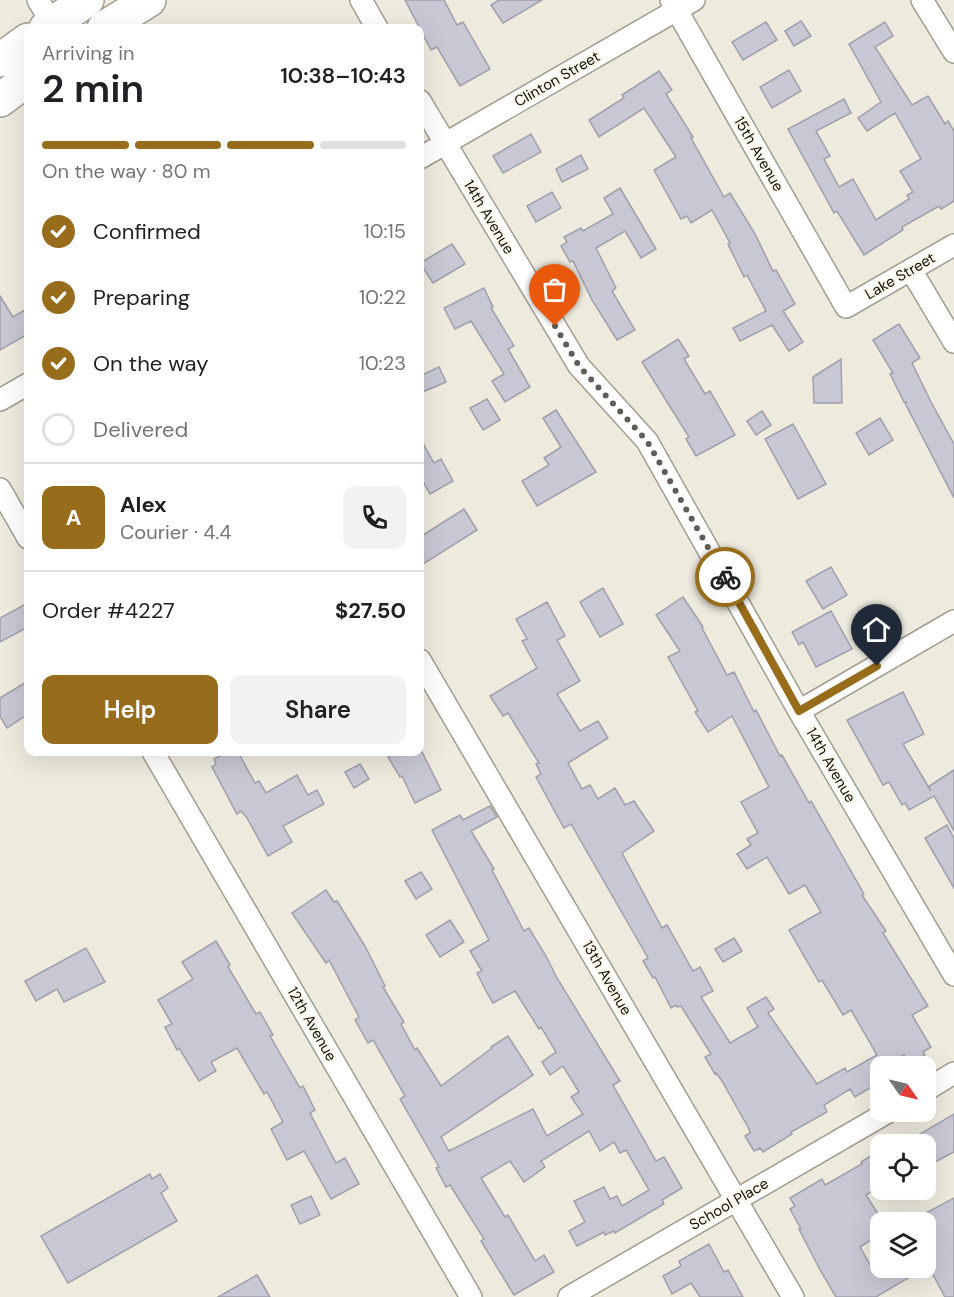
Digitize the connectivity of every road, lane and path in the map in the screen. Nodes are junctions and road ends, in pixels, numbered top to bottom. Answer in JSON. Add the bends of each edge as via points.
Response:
{"nodes":[{"id":1,"x":87,"y":0,"type":"edge"},
{"id":2,"x":149,"y":0,"type":"edge"},
{"id":3,"x":361,"y":0,"type":"edge"},
{"id":4,"x":922,"y":0,"type":"edge"},
{"id":5,"x":680,"y":3,"type":"edge"},
{"id":6,"x":44,"y":24,"type":"edge"},
{"id":7,"x":110,"y":24,"type":"edge"},
{"id":8,"x":375,"y":24,"type":"edge"},
{"id":9,"x":24,"y":40,"type":"edge"},
{"id":10,"x":954,"y":52,"type":"edge"},
{"id":11,"x":0,"y":60,"type":"edge"},
{"id":12,"x":24,"y":83,"type":"edge"},
{"id":13,"x":0,"y":100,"type":"edge"},
{"id":14,"x":424,"y":108,"type":"edge"},
{"id":15,"x":445,"y":144,"type":"junction"},
{"id":16,"x":424,"y":156,"type":"edge"},
{"id":17,"x":954,"y":245,"type":"edge"},
{"id":18,"x":911,"y":270,"type":"junction"},
{"id":19,"x":846,"y":307,"type":"joint"},
{"id":20,"x":954,"y":342,"type":"edge"},
{"id":21,"x":24,"y":386,"type":"edge"},
{"id":22,"x":0,"y":400,"type":"edge"},
{"id":23,"x":0,"y":489,"type":"edge"},
{"id":24,"x":24,"y":530,"type":"edge"},
{"id":25,"x":954,"y":621,"type":"edge"},
{"id":26,"x":424,"y":667,"type":"edge"},
{"id":27,"x":799,"y":711,"type":"junction"},
{"id":28,"x":155,"y":756,"type":"edge"},
{"id":29,"x":954,"y":975,"type":"edge"},
{"id":30,"x":954,"y":1073,"type":"edge"},
{"id":31,"x":936,"y":1084,"type":"edge"},
{"id":32,"x":871,"y":1122,"type":"edge"},
{"id":33,"x":736,"y":1200,"type":"junction"},
{"id":34,"x":471,"y":1297,"type":"edge"},
{"id":35,"x":569,"y":1297,"type":"edge"},
{"id":36,"x":793,"y":1297,"type":"edge"}],
"edges":[{"from":1,"to":6,"type":"main road"},
{"from":2,"to":7,"type":"main road"},
{"from":3,"to":8,"type":"street"},
{"from":4,"to":10,"type":"street"},
{"from":5,"to":15,"type":"street","name":"Clinton Street"},
{"from":5,"to":19,"type":"street","name":"15th Avenue"},
{"from":9,"to":11,"type":"main road"},
{"from":12,"to":13,"type":"main road"},
{"from":14,"to":15,"type":"street","name":"14th Avenue"},
{"from":15,"to":16,"type":"street","name":"Clinton Street"},
{"from":15,"to":27,"type":"street","name":"14th Avenue","via":[[579,366],[647,441]]},
{"from":17,"to":18,"type":"street","name":"Lake Street"},
{"from":18,"to":19,"type":"street","name":"Lake Street"},
{"from":18,"to":20,"type":"street"},
{"from":21,"to":22,"type":"street"},
{"from":23,"to":24,"type":"street"},
{"from":25,"to":27,"type":"street"},
{"from":26,"to":33,"type":"street","name":"13th Avenue"},
{"from":27,"to":29,"type":"street","name":"14th Avenue"},
{"from":28,"to":34,"type":"street","name":"12th Avenue"},
{"from":30,"to":31,"type":"street"},
{"from":32,"to":33,"type":"street","name":"School Place"},
{"from":33,"to":35,"type":"street","name":"School Place"},
{"from":33,"to":36,"type":"street","name":"13th Avenue"}]}
